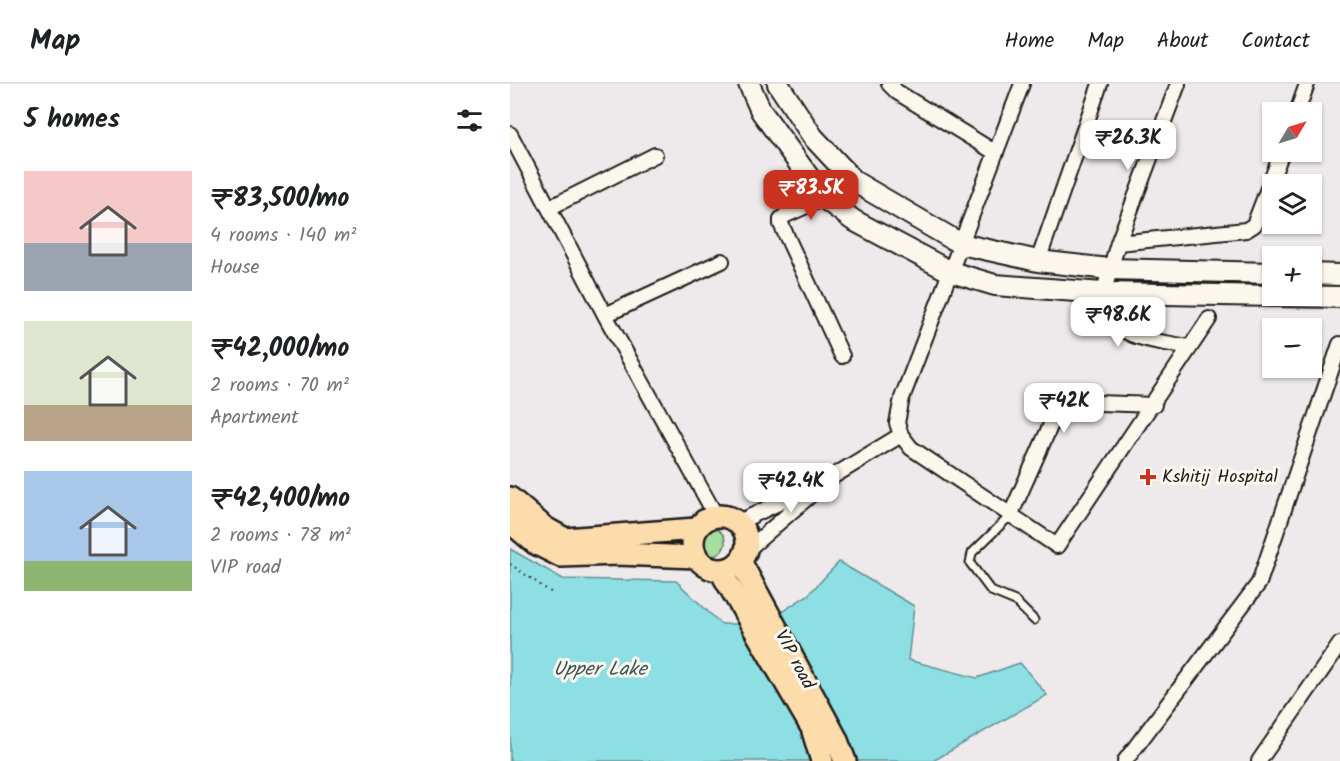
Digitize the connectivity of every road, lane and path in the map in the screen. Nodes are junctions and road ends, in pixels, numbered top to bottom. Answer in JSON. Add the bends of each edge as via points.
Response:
{"nodes":[{"id":1,"x":749,"y":84,"type":"edge"},
{"id":2,"x":778,"y":84,"type":"edge"},
{"id":3,"x":1022,"y":84,"type":"edge"},
{"id":4,"x":1100,"y":84,"type":"edge"},
{"id":5,"x":1178,"y":84,"type":"edge"},
{"id":6,"x":1308,"y":84,"type":"edge"},
{"id":7,"x":898,"y":87,"type":"edge"},
{"id":8,"x":1301,"y":102,"type":"edge"},
{"id":9,"x":510,"y":134,"type":"edge"},
{"id":10,"x":996,"y":153,"type":"junction"},
{"id":11,"x":655,"y":156,"type":"dead end"},
{"id":12,"x":1278,"y":162,"type":"edge"},
{"id":13,"x":824,"y":198,"type":"junction"},
{"id":14,"x":549,"y":208,"type":"junction"},
{"id":15,"x":1118,"y":243,"type":"junction"},
{"id":16,"x":961,"y":244,"type":"junction"},
{"id":17,"x":722,"y":261,"type":"dead end"},
{"id":18,"x":1038,"y":261,"type":"junction"},
{"id":19,"x":1109,"y":269,"type":"junction"},
{"id":20,"x":951,"y":272,"type":"junction"},
{"id":21,"x":1262,"y":273,"type":"edge"},
{"id":22,"x":1322,"y":274,"type":"edge"},
{"id":23,"x":1340,"y":275,"type":"edge"},
{"id":24,"x":1102,"y":293,"type":"junction"},
{"id":25,"x":1340,"y":297,"type":"edge"},
{"id":26,"x":605,"y":315,"type":"junction"},
{"id":27,"x":1209,"y":319,"type":"dead end"},
{"id":28,"x":1340,"y":344,"type":"edge"},
{"id":29,"x":1188,"y":347,"type":"junction"},
{"id":30,"x":842,"y":356,"type":"dead end"},
{"id":31,"x":1154,"y":405,"type":"junction"},
{"id":32,"x":901,"y":435,"type":"junction"},
{"id":33,"x":832,"y":477,"type":"junction"},
{"id":34,"x":510,"y":498,"type":"edge"},
{"id":35,"x":716,"y":516,"type":"junction"},
{"id":36,"x":1010,"y":516,"type":"junction"},
{"id":37,"x":510,"y":522,"type":"edge"},
{"id":38,"x":737,"y":523,"type":"junction"},
{"id":39,"x":696,"y":529,"type":"junction"},
{"id":40,"x":743,"y":556,"type":"junction"},
{"id":41,"x":696,"y":557,"type":"junction"},
{"id":42,"x":510,"y":564,"type":"edge"},
{"id":43,"x":720,"y":570,"type":"junction"},
{"id":44,"x":552,"y":593,"type":"dead end"},
{"id":45,"x":753,"y":604,"type":"junction"},
{"id":46,"x":1034,"y":620,"type":"dead end"},
{"id":47,"x":1340,"y":644,"type":"edge"},
{"id":48,"x":822,"y":761,"type":"edge"},
{"id":49,"x":845,"y":761,"type":"edge"},
{"id":50,"x":1125,"y":761,"type":"edge"},
{"id":51,"x":1259,"y":761,"type":"edge"}],
"edges":[{"from":1,"to":13,"type":"street","via":[[761,111]]},
{"from":2,"to":16,"type":"street","via":[[813,137],[855,182]]},
{"from":3,"to":10,"type":"street"},
{"from":4,"to":18,"type":"street"},
{"from":5,"to":15,"type":"street"},
{"from":6,"to":8,"type":"street"},
{"from":7,"to":10,"type":"street"},
{"from":9,"to":14,"type":"street"},
{"from":10,"to":16,"type":"street"},
{"from":11,"to":14,"type":"street"},
{"from":12,"to":15,"type":"street","via":[[1251,228]]},
{"from":13,"to":20,"type":"street","via":[[853,220]]},
{"from":13,"to":30,"type":"street","via":[[786,214],[781,224]]},
{"from":14,"to":26,"type":"street"},
{"from":15,"to":19,"type":"street"},
{"from":16,"to":18,"type":"street"},
{"from":16,"to":20,"type":"street"},
{"from":17,"to":26,"type":"street"},
{"from":18,"to":19,"type":"street"},
{"from":19,"to":21,"type":"street"},
{"from":19,"to":24,"type":"street"},
{"from":20,"to":24,"type":"street","via":[[995,285]]},
{"from":20,"to":32,"type":"street","via":[[902,398],[897,423]]},
{"from":22,"to":23,"type":"street"},
{"from":24,"to":25,"type":"street"},
{"from":24,"to":29,"type":"street","via":[[1099,307],[1108,321],[1124,333]]},
{"from":26,"to":35,"type":"street"},
{"from":27,"to":29,"type":"street"},
{"from":28,"to":50,"type":"street","via":[[1259,583]]},
{"from":29,"to":31,"type":"street"},
{"from":31,"to":36,"type":"street","via":[[1071,402],[1052,422]]},
{"from":31,"to":36,"type":"street","via":[[1057,546]]},
{"from":32,"to":33,"type":"street"},
{"from":32,"to":36,"type":"street","via":[[911,448]]},
{"from":33,"to":38,"type":"street"},
{"from":33,"to":40,"type":"street"},
{"from":34,"to":39,"type":"main road","via":[[545,528],[565,539]]},
{"from":35,"to":38,"type":"main road"},
{"from":35,"to":39,"type":"main road"},
{"from":36,"to":46,"type":"lane","via":[[972,553],[970,563],[991,591],[1015,601]]},
{"from":37,"to":41,"type":"main road","name":"VIP road","via":[[535,543],[561,556]]},
{"from":38,"to":40,"type":"main road","name":"VIP road","via":[[746,539]]},
{"from":39,"to":41,"type":"main road","via":[[692,543]]},
{"from":40,"to":43,"type":"main road","via":[[731,568]]},
{"from":40,"to":45,"type":"main road","name":"VIP road"},
{"from":41,"to":43,"type":"main road","name":"VIP road","via":[[702,564]]},
{"from":42,"to":44,"type":"path"},
{"from":43,"to":45,"type":"main road","name":"VIP road"},
{"from":45,"to":48,"type":"main road","name":"VIP road","via":[[812,729]]},
{"from":45,"to":49,"type":"main road","name":"VIP road","via":[[836,738]]},
{"from":47,"to":51,"type":"street"}]}
